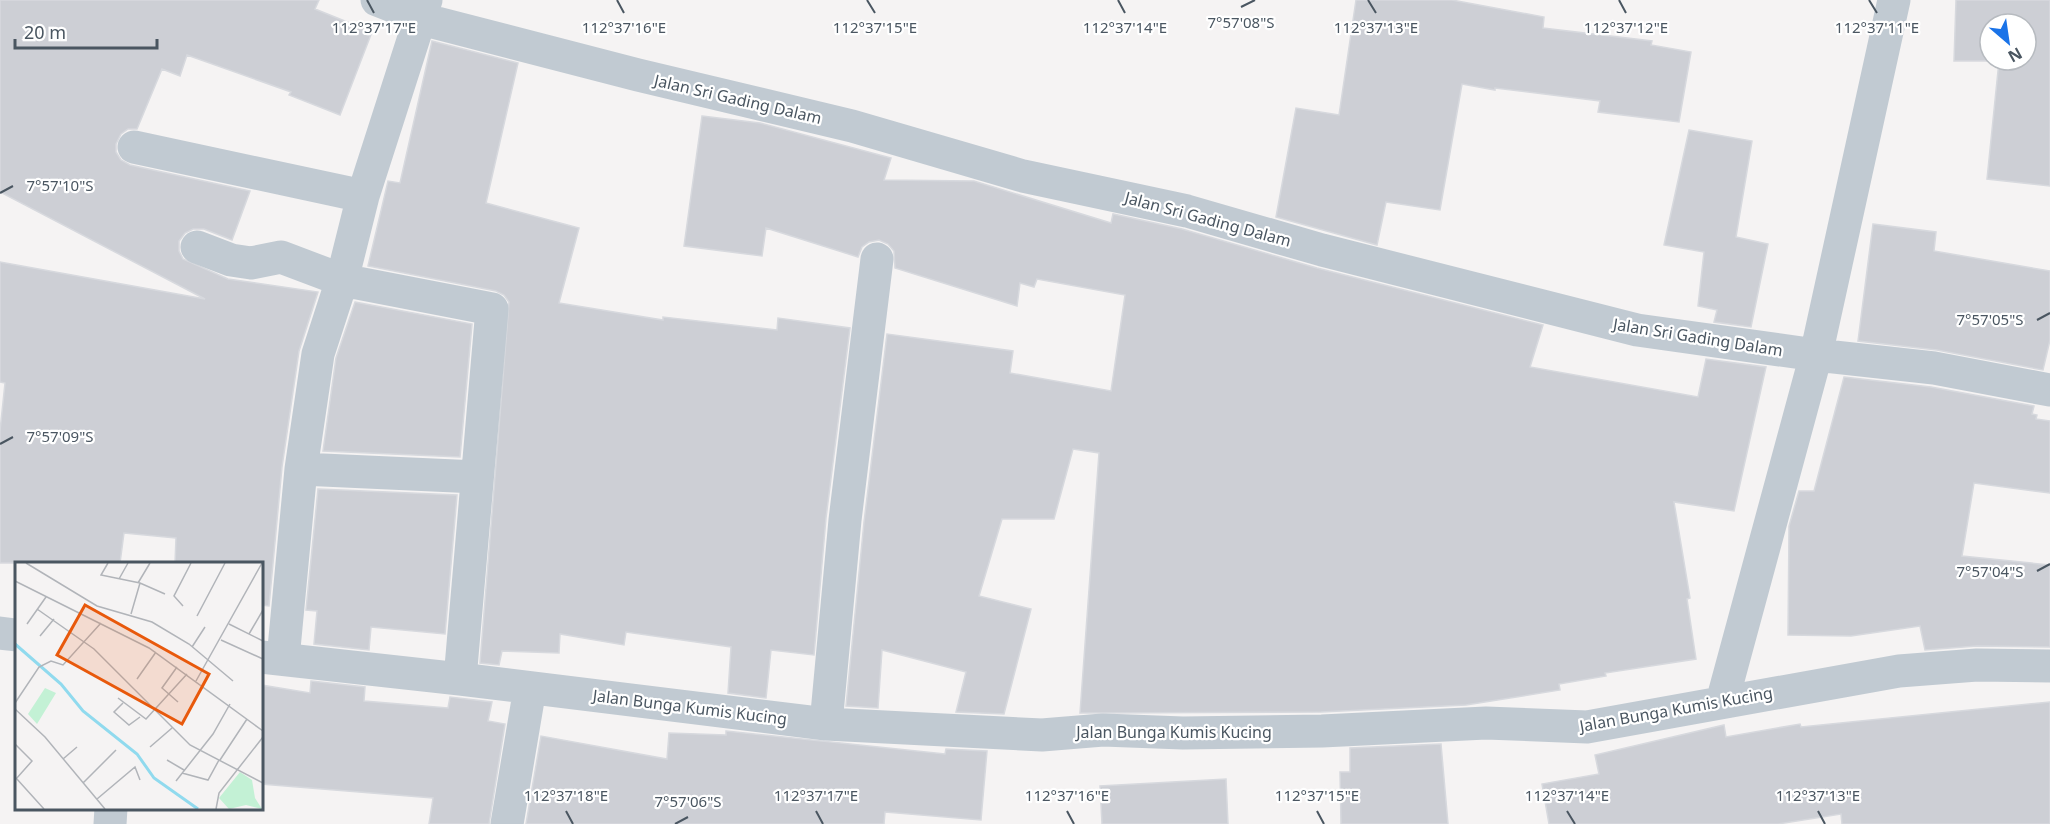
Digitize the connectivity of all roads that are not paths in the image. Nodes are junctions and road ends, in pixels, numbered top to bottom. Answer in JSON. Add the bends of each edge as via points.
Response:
{"nodes":[{"id":1,"x":377,"y":0,"type":"edge"},
{"id":2,"x":1894,"y":0,"type":"edge"},
{"id":3,"x":423,"y":9,"type":"edge"},
{"id":4,"x":134,"y":147,"type":"dead end"},
{"id":5,"x":363,"y":196,"type":"junction"},
{"id":6,"x":197,"y":247,"type":"dead end"},
{"id":7,"x":877,"y":258,"type":"dead end"},
{"id":8,"x":342,"y":280,"type":"junction"},
{"id":9,"x":1816,"y":355,"type":"junction"},
{"id":10,"x":2050,"y":390,"type":"edge"},
{"id":11,"x":301,"y":469,"type":"junction"},
{"id":12,"x":477,"y":477,"type":"junction"},
{"id":13,"x":0,"y":633,"type":"edge"},
{"id":14,"x":15,"y":635,"type":"edge"},
{"id":15,"x":272,"y":658,"type":"edge"},
{"id":16,"x":2050,"y":666,"type":"edge"},
{"id":17,"x":460,"y":679,"type":"junction"},
{"id":18,"x":530,"y":687,"type":"junction"},
{"id":19,"x":1722,"y":702,"type":"junction"},
{"id":20,"x":826,"y":724,"type":"junction"},
{"id":21,"x":111,"y":809,"type":"edge"},
{"id":22,"x":110,"y":824,"type":"edge"},
{"id":23,"x":507,"y":824,"type":"edge"}],
"edges":[{"from":1,"to":3,"type":"street","name":"Jalan Sri Gading Dalam"},
{"from":2,"to":9,"type":"street"},
{"from":3,"to":5,"type":"street"},
{"from":3,"to":9,"type":"street","name":"Jalan Sri Gading Dalam","via":[[638,75],[863,129],[1023,176],[1186,211],[1322,250],[1637,330]]},
{"from":4,"to":5,"type":"street"},
{"from":5,"to":8,"type":"street"},
{"from":6,"to":8,"type":"street","via":[[251,263],[281,256]]},
{"from":7,"to":20,"type":"street","via":[[845,520]]},
{"from":8,"to":11,"type":"street","via":[[318,354]]},
{"from":8,"to":12,"type":"street","via":[[492,309]]},
{"from":9,"to":10,"type":"street","name":"Jalan Sri Gading Dalam","via":[[1934,368]]},
{"from":9,"to":19,"type":"street"},
{"from":11,"to":12,"type":"street"},
{"from":11,"to":15,"type":"street"},
{"from":12,"to":17,"type":"street"},
{"from":13,"to":14,"type":"street"},
{"from":15,"to":17,"type":"street","name":"Jalan Bunga Kumis Kucing"},
{"from":16,"to":19,"type":"street","name":"Jalan Bunga Kumis Kucing","via":[[1977,665],[1899,671]]},
{"from":17,"to":18,"type":"street","name":"Jalan Bunga Kumis Kucing"},
{"from":18,"to":20,"type":"street","name":"Jalan Bunga Kumis Kucing"},
{"from":18,"to":23,"type":"street"},
{"from":19,"to":20,"type":"street","name":"Jalan Bunga Kumis Kucing","via":[[1587,727],[1486,723],[1322,731],[1103,730],[1042,735]]},
{"from":21,"to":22,"type":"street"}]}
